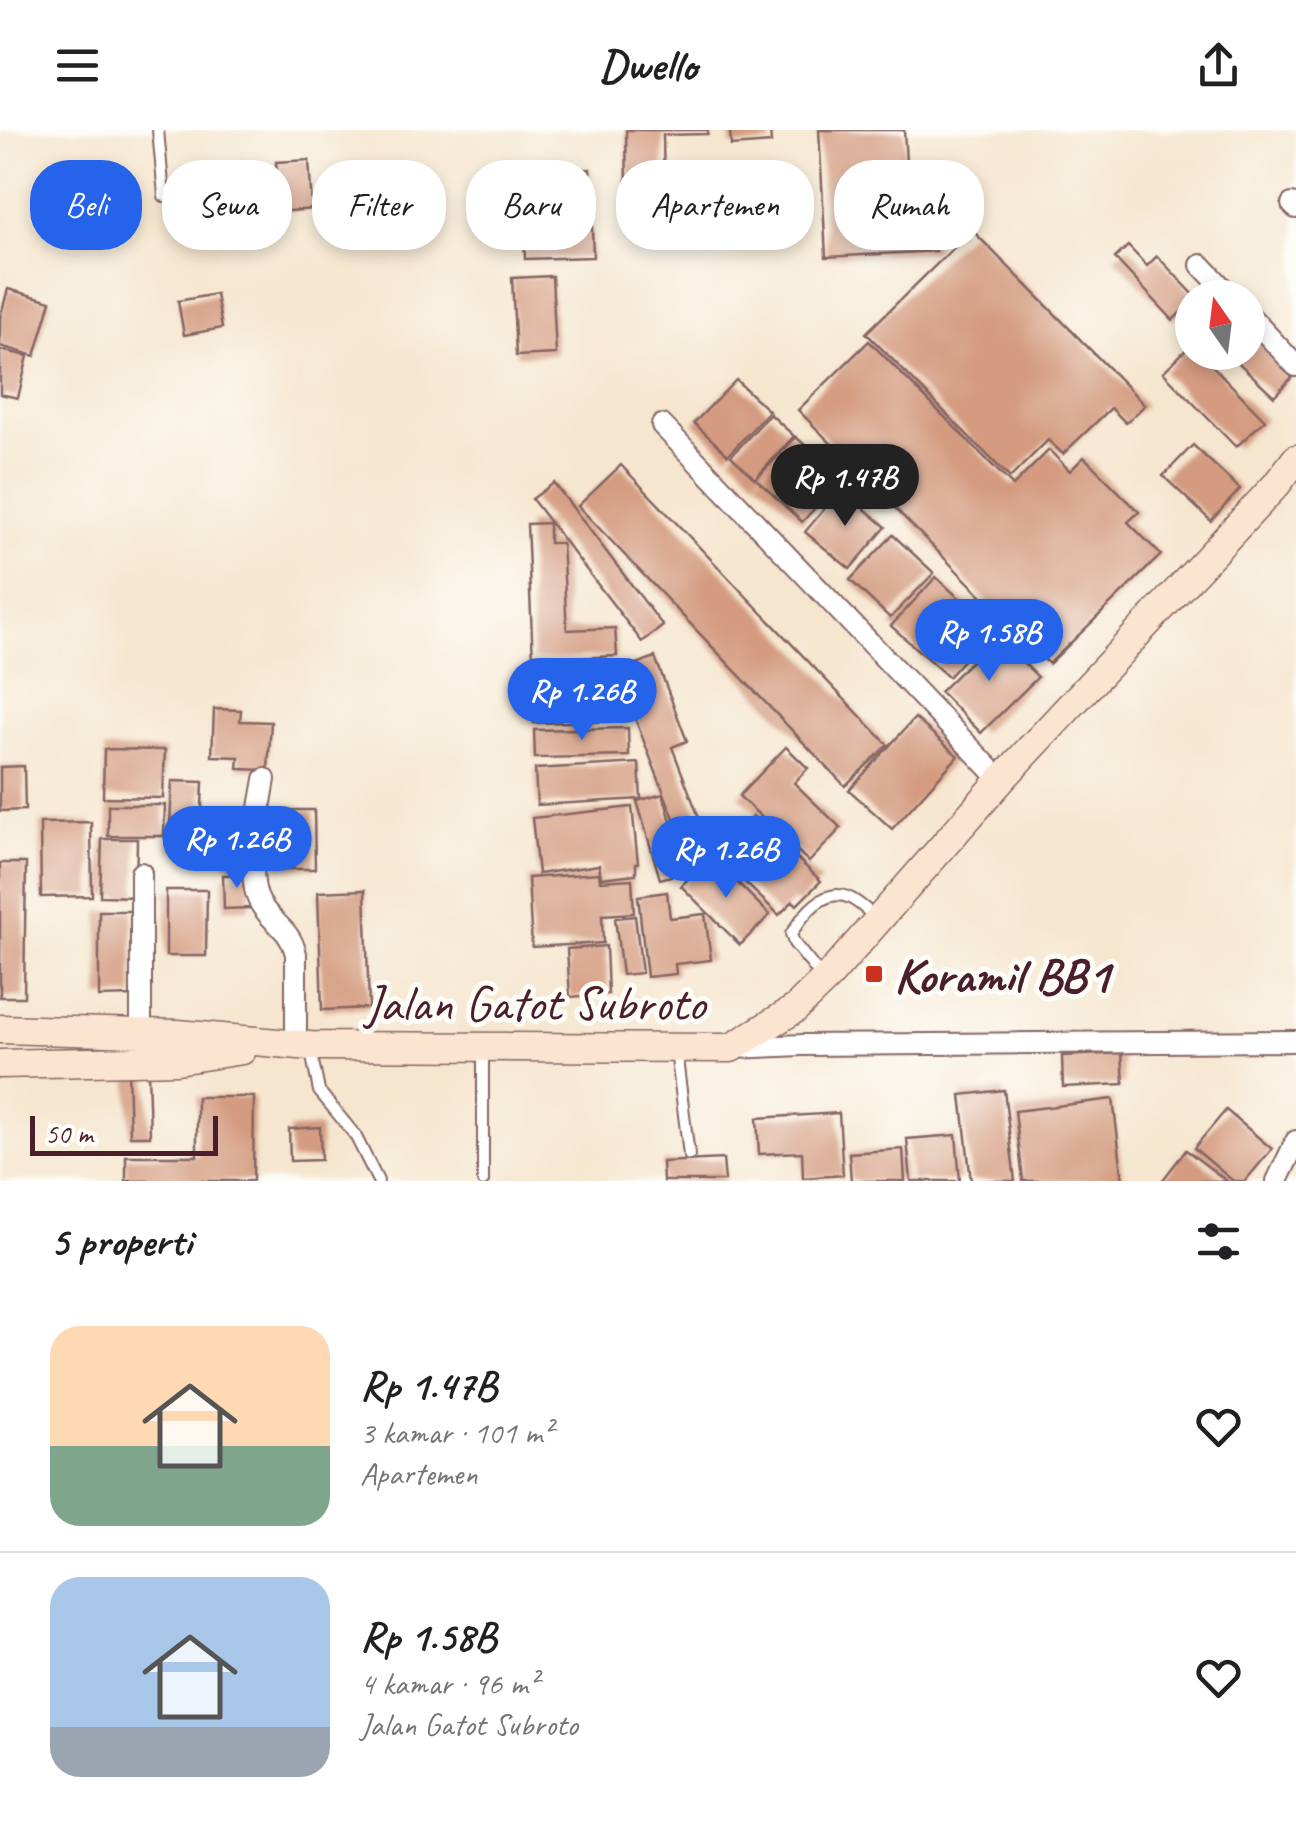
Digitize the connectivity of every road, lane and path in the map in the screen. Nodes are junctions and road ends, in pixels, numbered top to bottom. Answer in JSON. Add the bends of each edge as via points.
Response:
{"nodes":[{"id":1,"x":158,"y":130,"type":"edge"},
{"id":2,"x":162,"y":174,"type":"edge"},
{"id":3,"x":1201,"y":265,"type":"dead end"},
{"id":4,"x":1215,"y":280,"type":"edge"},
{"id":5,"x":1265,"y":332,"type":"edge"},
{"id":6,"x":1296,"y":366,"type":"edge"},
{"id":7,"x":662,"y":426,"type":"dead end"},
{"id":8,"x":1296,"y":459,"type":"edge"},
{"id":9,"x":265,"y":779,"type":"dead end"},
{"id":10,"x":1001,"y":780,"type":"junction"},
{"id":11,"x":140,"y":872,"type":"dead end"},
{"id":12,"x":878,"y":919,"type":"junction"},
{"id":13,"x":824,"y":980,"type":"junction"},
{"id":14,"x":0,"y":1029,"type":"edge"},
{"id":15,"x":141,"y":1034,"type":"junction"},
{"id":16,"x":1296,"y":1041,"type":"edge"},
{"id":17,"x":296,"y":1045,"type":"junction"},
{"id":18,"x":483,"y":1047,"type":"junction"},
{"id":19,"x":676,"y":1048,"type":"junction"},
{"id":20,"x":731,"y":1048,"type":"junction"},
{"id":21,"x":0,"y":1064,"type":"edge"},
{"id":22,"x":1296,"y":1141,"type":"edge"},
{"id":23,"x":689,"y":1155,"type":"dead end"},
{"id":24,"x":378,"y":1181,"type":"edge"},
{"id":25,"x":483,"y":1181,"type":"edge"},
{"id":26,"x":1277,"y":1181,"type":"edge"}],
"edges":[{"from":1,"to":2,"type":"lane"},
{"from":3,"to":4,"type":"street"},
{"from":5,"to":6,"type":"street"},
{"from":7,"to":10,"type":"street"},
{"from":8,"to":10,"type":"main road","name":"Jalan Gatot Subroto"},
{"from":9,"to":17,"type":"street","via":[[252,873],[263,909],[293,941]]},
{"from":10,"to":12,"type":"main road","name":"Jalan Gatot Subroto"},
{"from":11,"to":15,"type":"street"},
{"from":12,"to":13,"type":"main road","name":"Jalan Gatot Subroto"},
{"from":12,"to":13,"type":"lane","via":[[838,895],[803,916],[791,934],[794,944]]},
{"from":13,"to":20,"type":"main road","name":"Jalan Gatot Subroto","via":[[795,1009]]},
{"from":14,"to":15,"type":"main road","name":"Jalan Gatot Subroto"},
{"from":15,"to":17,"type":"main road","name":"Jalan Gatot Subroto"},
{"from":16,"to":20,"type":"street"},
{"from":17,"to":18,"type":"main road","name":"Jalan Gatot Subroto"},
{"from":17,"to":21,"type":"main road","via":[[176,1060]]},
{"from":17,"to":24,"type":"lane"},
{"from":18,"to":19,"type":"main road","name":"Jalan Gatot Subroto"},
{"from":18,"to":25,"type":"lane"},
{"from":19,"to":20,"type":"main road","name":"Jalan Gatot Subroto"},
{"from":19,"to":23,"type":"lane"},
{"from":22,"to":26,"type":"street"}]}
